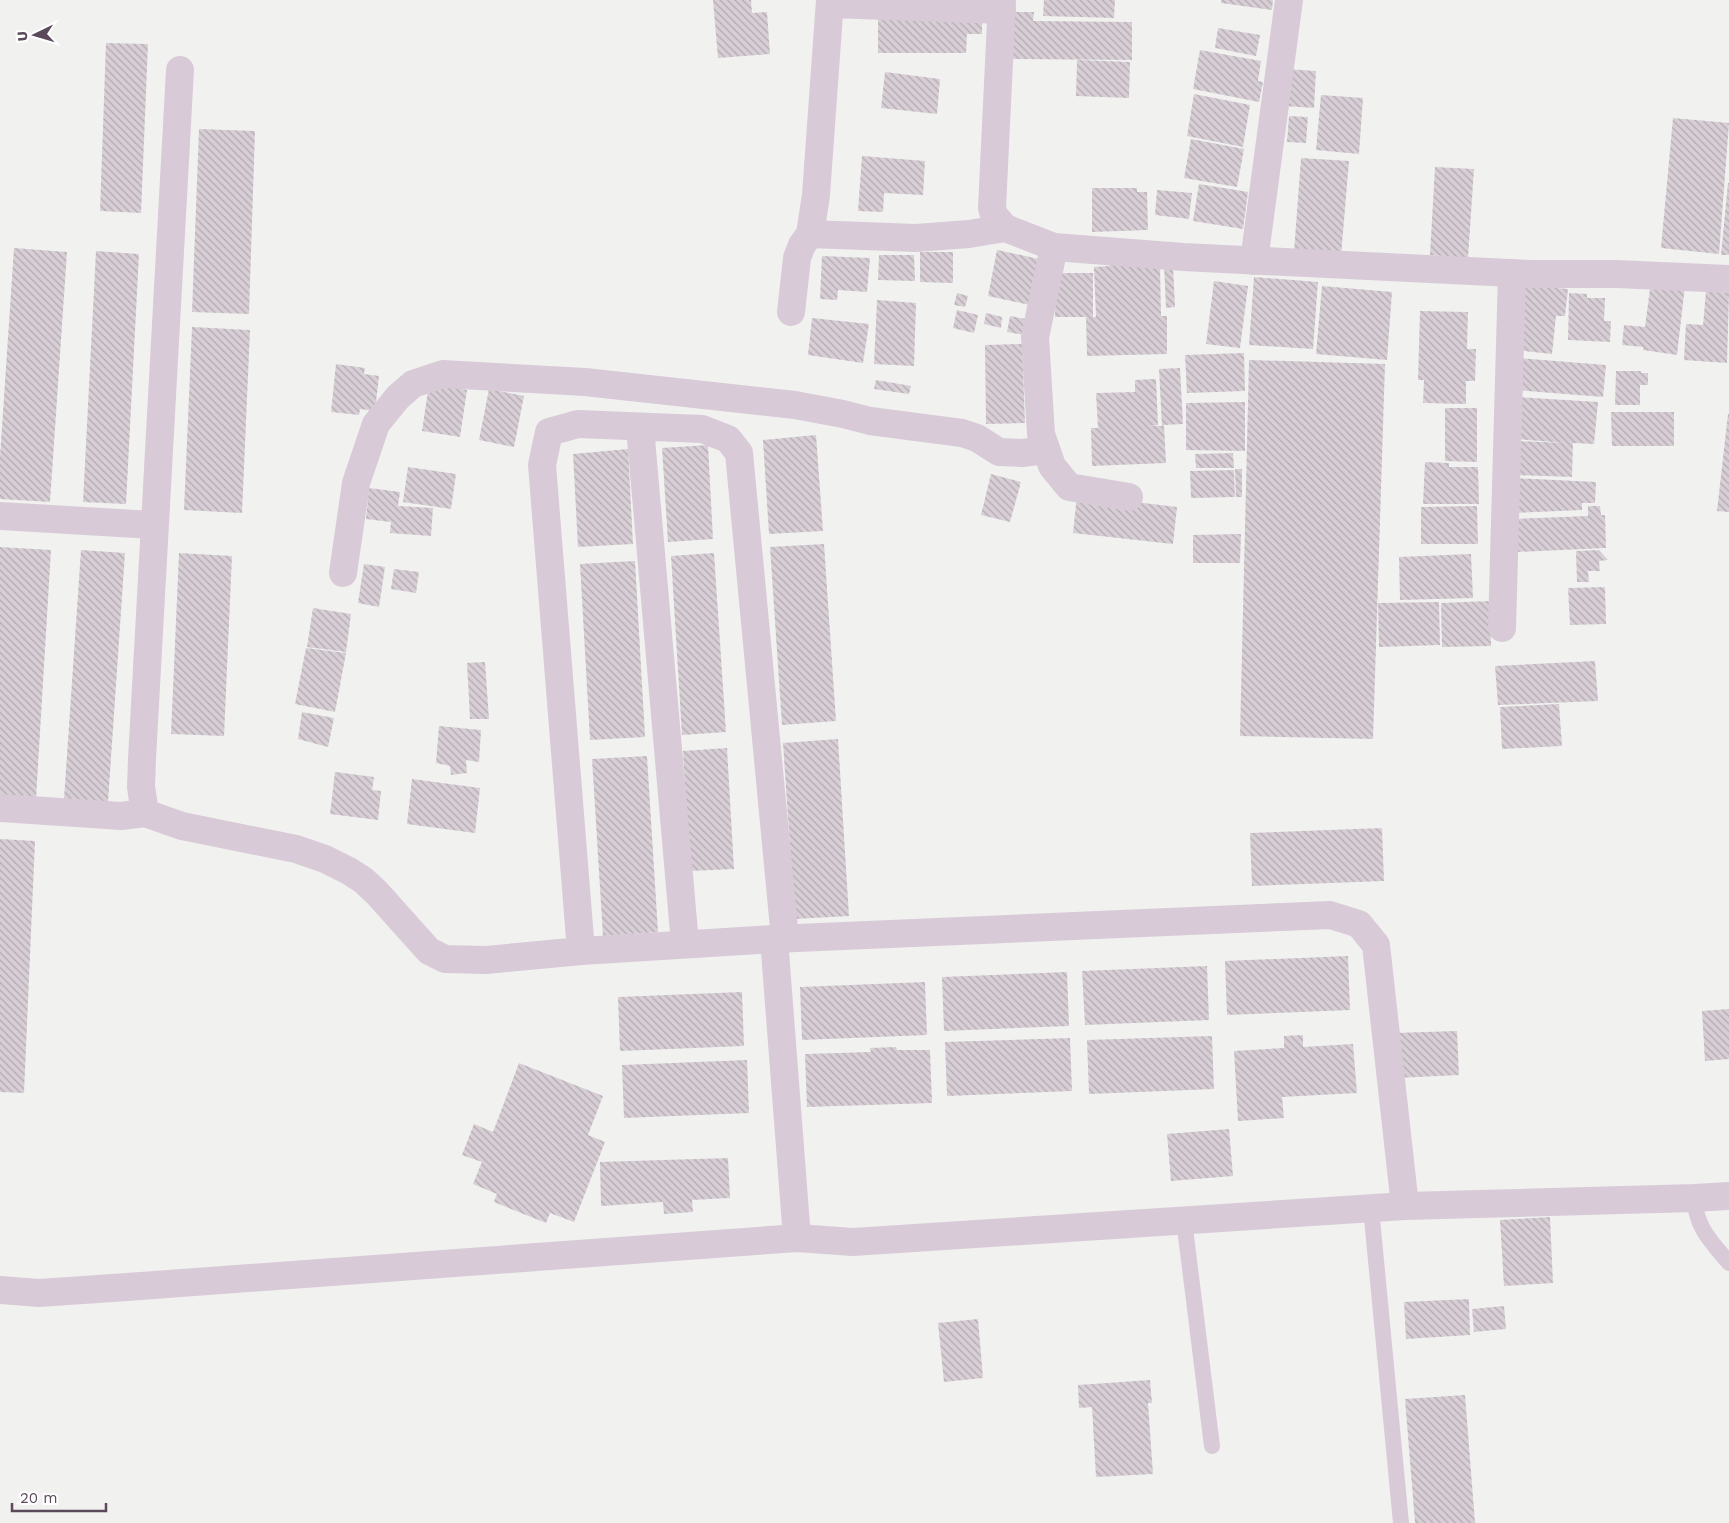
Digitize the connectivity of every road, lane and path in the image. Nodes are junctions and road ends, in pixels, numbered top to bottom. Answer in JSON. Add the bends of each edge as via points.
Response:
{"nodes":[{"id":1,"x":1289,"y":0,"type":"edge"},
{"id":2,"x":830,"y":2,"type":"edge"},
{"id":3,"x":1002,"y":5,"type":"edge"},
{"id":4,"x":180,"y":70,"type":"dead end"},
{"id":5,"x":1006,"y":228,"type":"junction"},
{"id":6,"x":810,"y":234,"type":"junction"},
{"id":7,"x":1054,"y":247,"type":"junction"},
{"id":8,"x":1254,"y":261,"type":"junction"},
{"id":9,"x":1512,"y":273,"type":"junction"},
{"id":10,"x":1729,"y":279,"type":"edge"},
{"id":11,"x":791,"y":312,"type":"dead end"},
{"id":12,"x":640,"y":427,"type":"junction"},
{"id":13,"x":1046,"y":450,"type":"junction"},
{"id":14,"x":1129,"y":497,"type":"dead end"},
{"id":15,"x":0,"y":516,"type":"edge"},
{"id":16,"x":154,"y":525,"type":"junction"},
{"id":17,"x":343,"y":573,"type":"dead end"},
{"id":18,"x":1502,"y":628,"type":"dead end"},
{"id":19,"x":0,"y":808,"type":"edge"},
{"id":20,"x":145,"y":813,"type":"junction"},
{"id":21,"x":779,"y":939,"type":"junction"},
{"id":22,"x":685,"y":944,"type":"junction"},
{"id":23,"x":581,"y":951,"type":"junction"},
{"id":24,"x":1729,"y":1196,"type":"edge"},
{"id":25,"x":1694,"y":1198,"type":"junction"},
{"id":26,"x":1405,"y":1206,"type":"junction"},
{"id":27,"x":1370,"y":1208,"type":"junction"},
{"id":28,"x":1184,"y":1220,"type":"junction"},
{"id":29,"x":797,"y":1238,"type":"junction"},
{"id":30,"x":1729,"y":1263,"type":"edge"},
{"id":31,"x":0,"y":1290,"type":"edge"},
{"id":32,"x":1212,"y":1446,"type":"dead end"},
{"id":33,"x":1401,"y":1523,"type":"edge"}],
"edges":[{"from":1,"to":8,"type":"street"},
{"from":2,"to":3,"type":"street"},
{"from":2,"to":6,"type":"street","via":[[816,196]]},
{"from":3,"to":5,"type":"street","via":[[992,200],[994,215]]},
{"from":4,"to":16,"type":"street"},
{"from":5,"to":6,"type":"street","via":[[916,238]]},
{"from":5,"to":7,"type":"street"},
{"from":6,"to":11,"type":"street","via":[[797,258]]},
{"from":7,"to":8,"type":"street"},
{"from":7,"to":13,"type":"street","via":[[1035,337],[1041,434]]},
{"from":8,"to":9,"type":"street"},
{"from":9,"to":10,"type":"street"},
{"from":9,"to":18,"type":"street"},
{"from":12,"to":21,"type":"street","via":[[702,429],[728,439],[739,453]]},
{"from":12,"to":22,"type":"street"},
{"from":12,"to":23,"type":"street","via":[[578,424],[549,432],[542,465]]},
{"from":13,"to":14,"type":"street","via":[[1052,466],[1069,487]]},
{"from":13,"to":17,"type":"street","via":[[1000,452],[962,433],[870,421],[795,405],[585,382],[443,374],[412,384],[376,424],[356,483]]},
{"from":15,"to":16,"type":"street"},
{"from":16,"to":20,"type":"street","via":[[141,787]]},
{"from":19,"to":20,"type":"street","via":[[112,816]]},
{"from":20,"to":23,"type":"street","via":[[182,826],[296,849],[349,870],[377,893],[429,951],[444,959],[486,960]]},
{"from":21,"to":22,"type":"street"},
{"from":21,"to":26,"type":"street","via":[[1330,915],[1359,924],[1376,945]]},
{"from":21,"to":29,"type":"street"},
{"from":22,"to":23,"type":"street"},
{"from":24,"to":25,"type":"street"},
{"from":25,"to":26,"type":"street"},
{"from":25,"to":30,"type":"lane","via":[[1698,1223]]},
{"from":26,"to":27,"type":"street"},
{"from":27,"to":28,"type":"street"},
{"from":27,"to":33,"type":"lane"},
{"from":28,"to":29,"type":"street","via":[[853,1242]]},
{"from":28,"to":32,"type":"lane"},
{"from":29,"to":31,"type":"street","via":[[127,1288],[40,1293]]}]}
